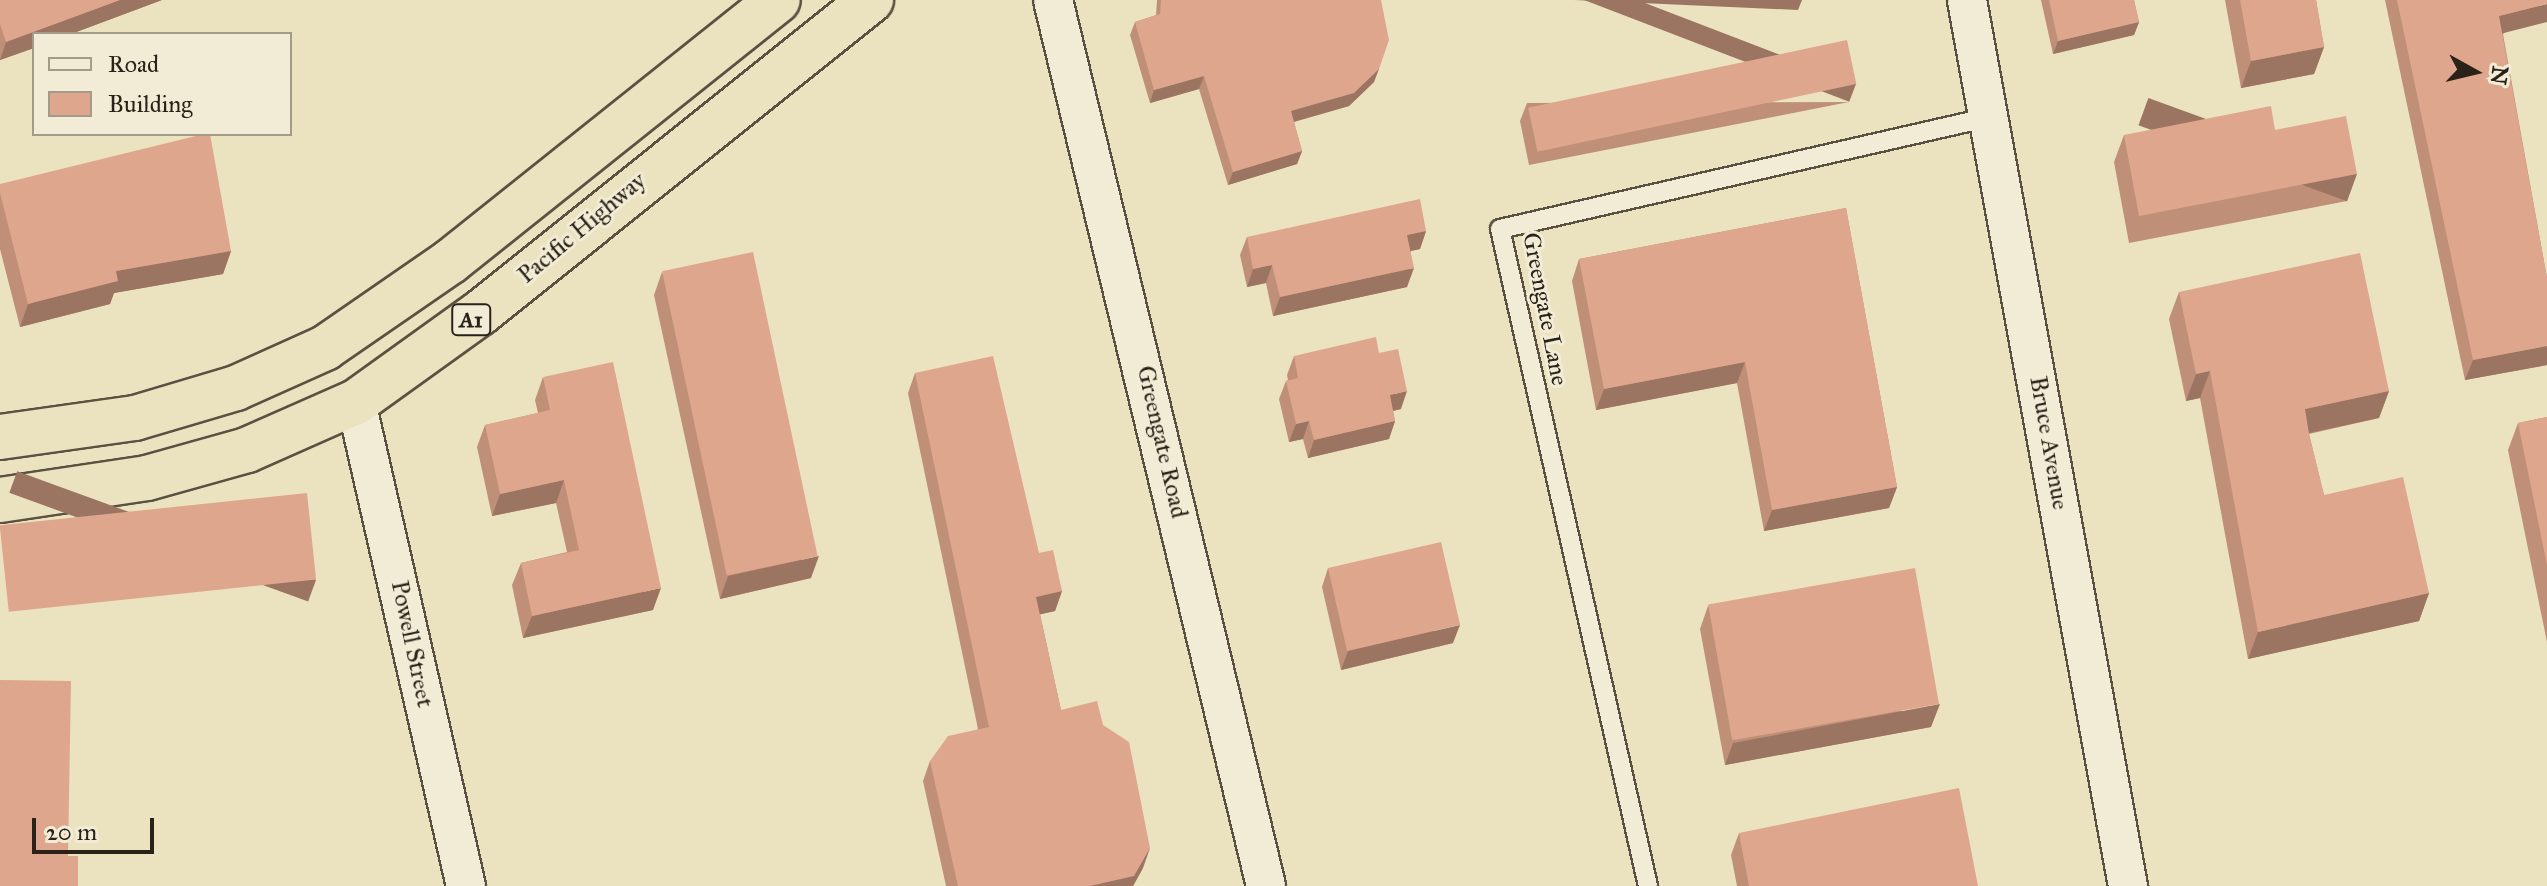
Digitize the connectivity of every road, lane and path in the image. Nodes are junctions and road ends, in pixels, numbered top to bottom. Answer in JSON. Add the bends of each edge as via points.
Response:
{"nodes":[{"id":1,"x":778,"y":0,"type":"edge"},
{"id":2,"x":871,"y":0,"type":"edge"},
{"id":3,"x":1053,"y":0,"type":"edge"},
{"id":4,"x":1967,"y":0,"type":"edge"},
{"id":5,"x":1990,"y":117,"type":"junction"},
{"id":6,"x":356,"y":402,"type":"junction"},
{"id":7,"x":0,"y":437,"type":"edge"},
{"id":8,"x":0,"y":500,"type":"edge"},
{"id":9,"x":466,"y":886,"type":"edge"},
{"id":10,"x":1266,"y":886,"type":"edge"},
{"id":11,"x":1648,"y":886,"type":"edge"},
{"id":12,"x":2128,"y":886,"type":"edge"}],
"edges":[{"from":1,"to":7,"type":"highway","number":"A1","via":[[451,261],[325,348],[236,388],[135,418]]},
{"from":2,"to":6,"type":"highway","name":"Pacific Highway","number":"A1","via":[[480,313]]},
{"from":3,"to":10,"type":"street","name":"Greengate Road"},
{"from":4,"to":5,"type":"street","name":"Bruce Avenue"},
{"from":5,"to":11,"type":"lane","name":"Greengate Lane","via":[[1500,229]]},
{"from":5,"to":12,"type":"street","name":"Bruce Avenue"},
{"from":6,"to":8,"type":"highway","name":"Pacific Highway","number":"A1","via":[[204,462]]},
{"from":6,"to":9,"type":"street","name":"Powell Street"}]}
